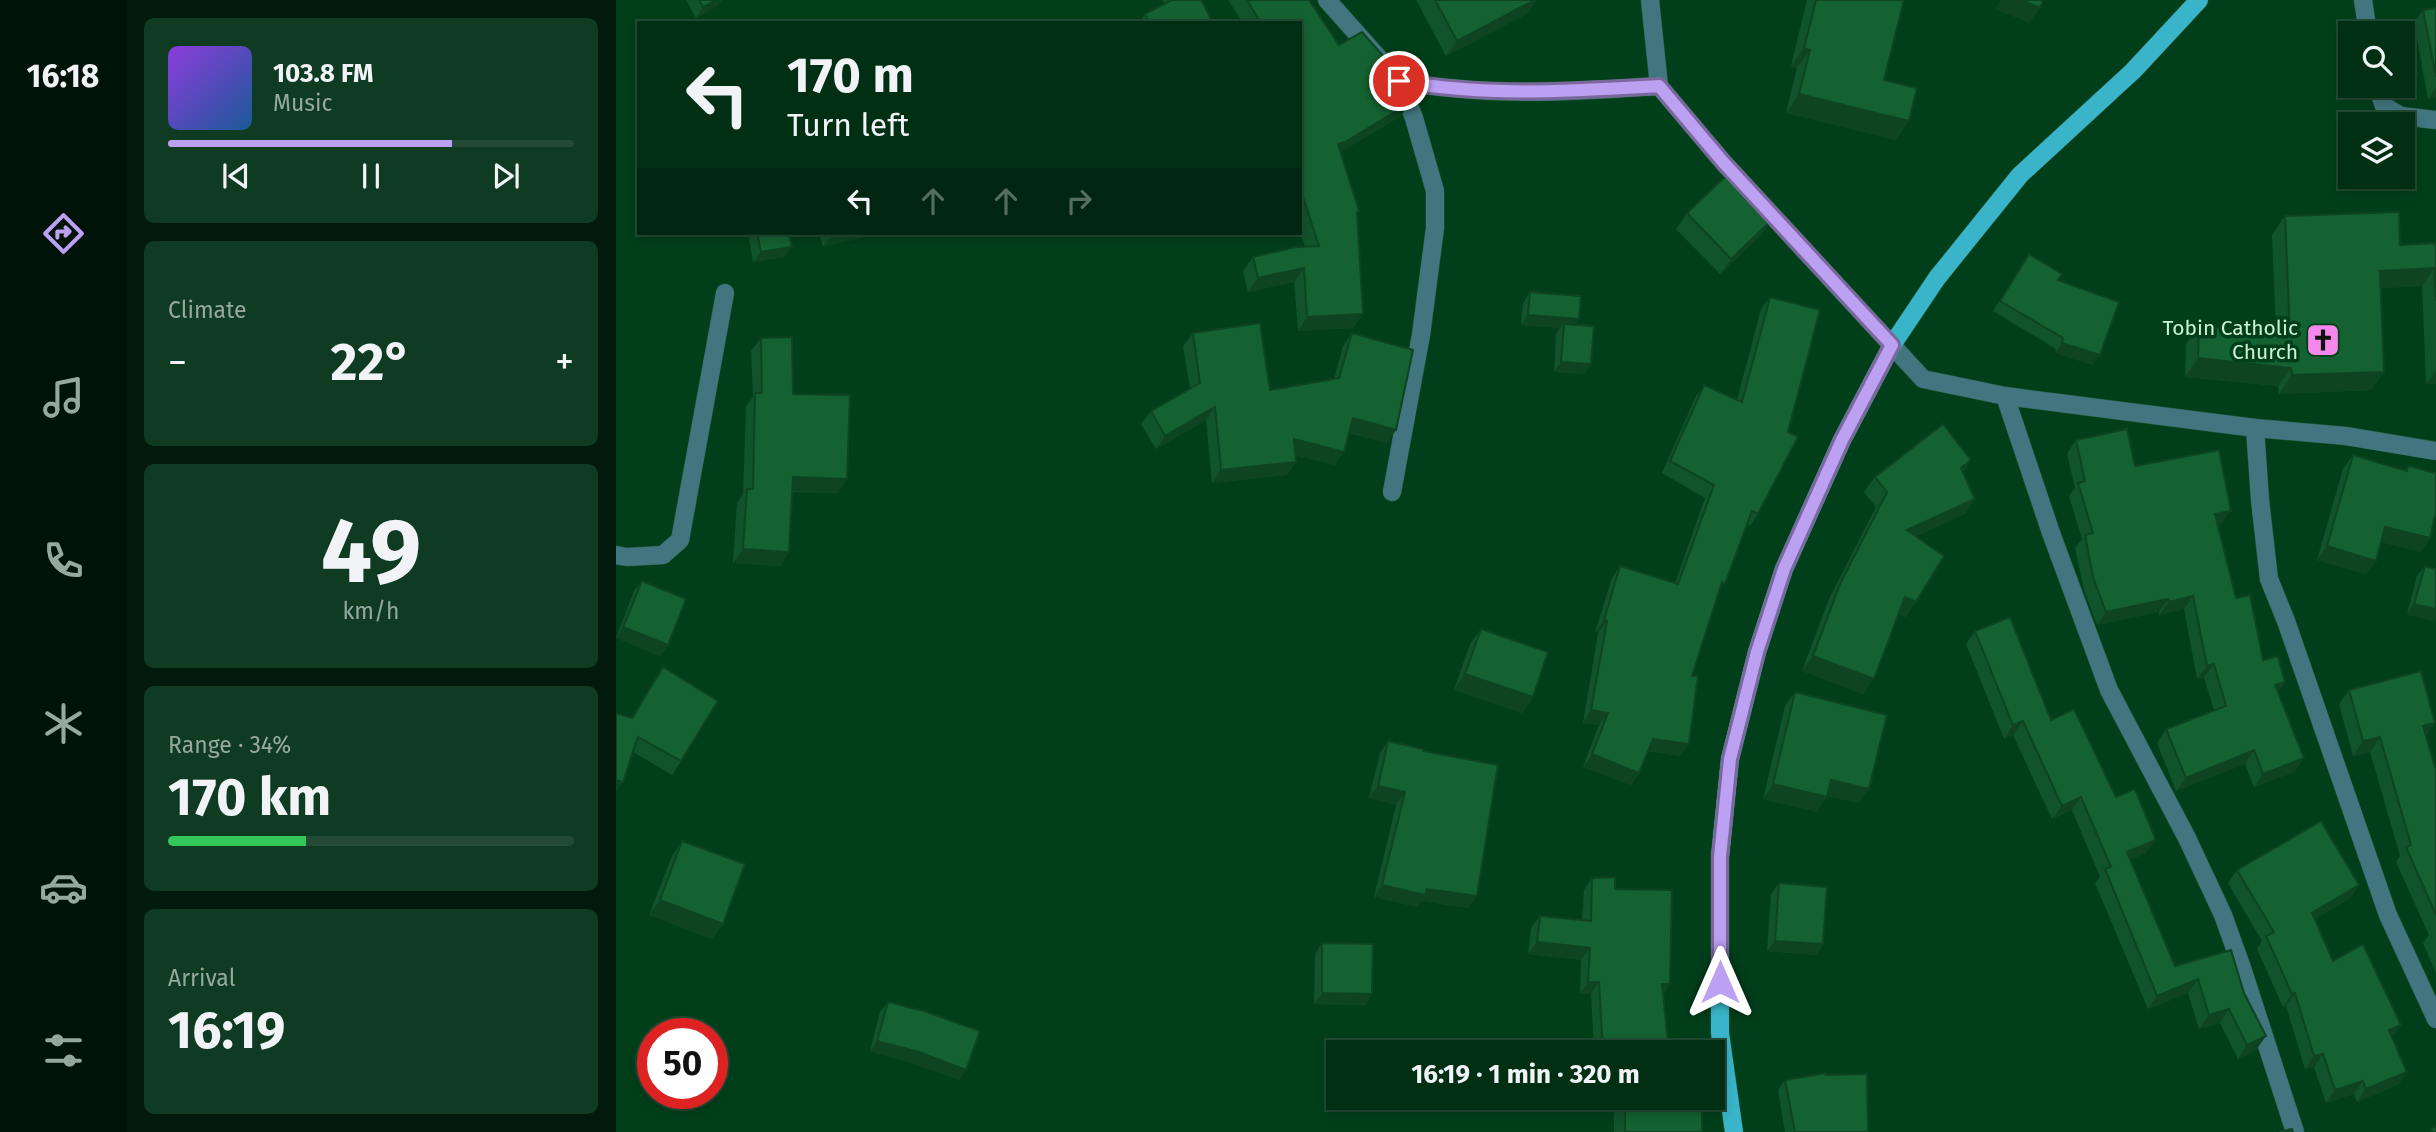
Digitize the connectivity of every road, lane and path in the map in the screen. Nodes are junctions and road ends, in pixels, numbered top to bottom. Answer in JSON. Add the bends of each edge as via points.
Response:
{"nodes":[{"id":1,"x":1327,"y":0,"type":"edge"},
{"id":2,"x":1650,"y":0,"type":"edge"},
{"id":3,"x":2199,"y":0,"type":"edge"},
{"id":4,"x":2363,"y":0,"type":"edge"},
{"id":5,"x":2366,"y":21,"type":"edge"},
{"id":6,"x":1399,"y":81,"type":"junction"},
{"id":7,"x":1659,"y":86,"type":"junction"},
{"id":8,"x":2382,"y":98,"type":"edge"},
{"id":9,"x":2436,"y":120,"type":"edge"},
{"id":10,"x":725,"y":293,"type":"dead end"},
{"id":11,"x":1892,"y":345,"type":"junction"},
{"id":12,"x":2005,"y":396,"type":"junction"},
{"id":13,"x":2255,"y":428,"type":"junction"},
{"id":14,"x":2436,"y":451,"type":"edge"},
{"id":15,"x":1392,"y":492,"type":"dead end"},
{"id":16,"x":616,"y":555,"type":"edge"},
{"id":17,"x":2436,"y":1019,"type":"edge"},
{"id":18,"x":1734,"y":1132,"type":"edge"},
{"id":19,"x":2295,"y":1132,"type":"edge"}],
"edges":[{"from":1,"to":6,"type":"street"},
{"from":2,"to":7,"type":"street"},
{"from":3,"to":11,"type":"main road","via":[[2133,71],[2020,175],[1937,278]]},
{"from":4,"to":5,"type":"street"},
{"from":6,"to":7,"type":"street","via":[[1478,92]]},
{"from":6,"to":15,"type":"street","via":[[1435,191],[1435,228]]},
{"from":7,"to":11,"type":"street"},
{"from":8,"to":9,"type":"street","via":[[2384,106],[2402,116]]},
{"from":10,"to":16,"type":"street","via":[[680,540],[663,555]]},
{"from":11,"to":12,"type":"street","via":[[1923,379]]},
{"from":11,"to":18,"type":"main road","via":[[1842,440],[1784,569],[1730,759],[1720,857],[1720,1032]]},
{"from":12,"to":13,"type":"street"},
{"from":12,"to":19,"type":"street","via":[[2109,690],[2223,915]]},
{"from":13,"to":14,"type":"street","via":[[2346,436]]},
{"from":13,"to":17,"type":"street","via":[[2269,579],[2388,915]]}]}
